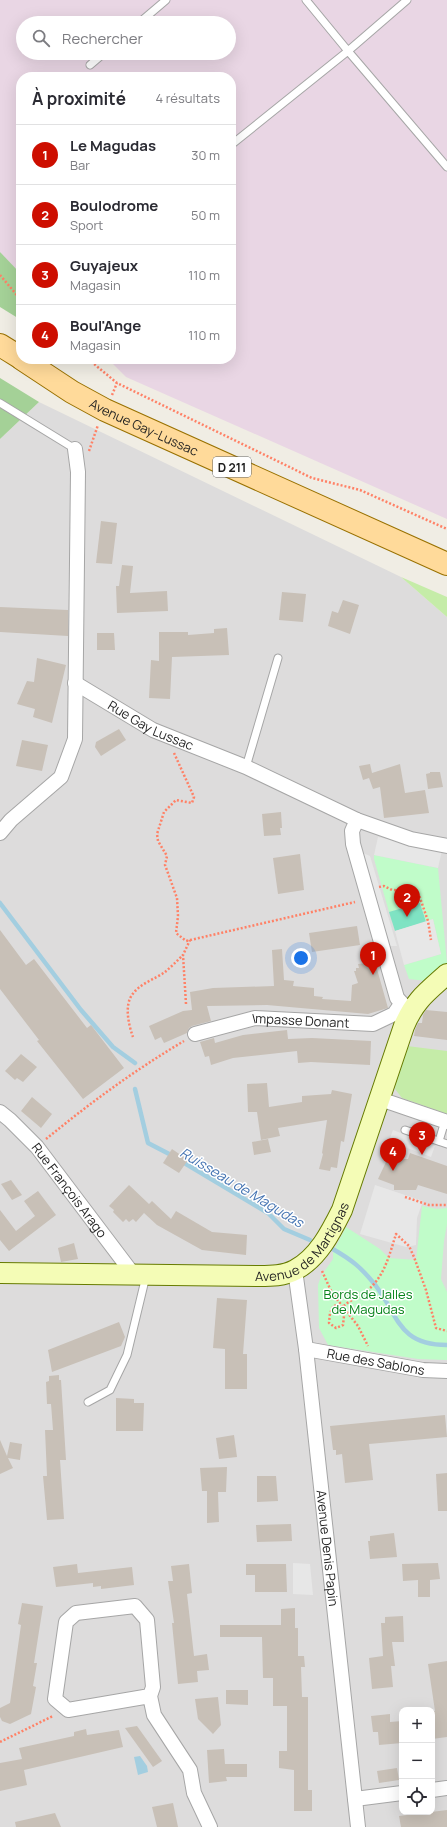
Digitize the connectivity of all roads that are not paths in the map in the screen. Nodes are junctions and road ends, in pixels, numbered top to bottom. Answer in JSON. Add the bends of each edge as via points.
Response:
{"nodes":[{"id":1,"x":166,"y":0,"type":"edge"},
{"id":2,"x":306,"y":0,"type":"edge"},
{"id":3,"x":407,"y":0,"type":"edge"},
{"id":4,"x":147,"y":16,"type":"edge"},
{"id":5,"x":348,"y":51,"type":"junction"},
{"id":6,"x":96,"y":60,"type":"edge"},
{"id":7,"x":90,"y":65,"type":"dead end"},
{"id":8,"x":236,"y":141,"type":"edge"},
{"id":9,"x":447,"y":167,"type":"edge"},
{"id":10,"x":0,"y":345,"type":"edge"},
{"id":11,"x":16,"y":356,"type":"edge"},
{"id":12,"x":29,"y":364,"type":"edge"},
{"id":13,"x":0,"y":403,"type":"edge"},
{"id":14,"x":75,"y":448,"type":"joint"},
{"id":15,"x":447,"y":564,"type":"edge"},
{"id":16,"x":278,"y":658,"type":"dead end"},
{"id":17,"x":75,"y":683,"type":"junction"},
{"id":18,"x":246,"y":767,"type":"junction"},
{"id":19,"x":357,"y":820,"type":"junction"},
{"id":20,"x":0,"y":833,"type":"edge"},
{"id":21,"x":447,"y":846,"type":"edge"},
{"id":22,"x":447,"y":974,"type":"edge"},
{"id":23,"x":406,"y":1008,"type":"junction"},
{"id":24,"x":195,"y":1034,"type":"road end"},
{"id":25,"x":380,"y":1099,"type":"junction"},
{"id":26,"x":0,"y":1112,"type":"edge"},
{"id":27,"x":446,"y":1122,"type":"edge"},
{"id":28,"x":405,"y":1130,"type":"dead end"},
{"id":29,"x":439,"y":1141,"type":"junction"},
{"id":30,"x":447,"y":1144,"type":"edge"},
{"id":31,"x":295,"y":1270,"type":"junction"},
{"id":32,"x":0,"y":1273,"type":"edge"},
{"id":33,"x":140,"y":1274,"type":"junction"},
{"id":34,"x":306,"y":1349,"type":"junction"},
{"id":35,"x":447,"y":1371,"type":"edge"},
{"id":36,"x":88,"y":1402,"type":"dead end"},
{"id":37,"x":150,"y":1696,"type":"junction"},
{"id":38,"x":447,"y":1788,"type":"edge"},
{"id":39,"x":435,"y":1790,"type":"edge"},
{"id":40,"x":399,"y":1794,"type":"edge"},
{"id":41,"x":355,"y":1799,"type":"junction"},
{"id":42,"x":210,"y":1827,"type":"edge"},
{"id":43,"x":358,"y":1827,"type":"edge"}],
"edges":[{"from":1,"to":4,"type":"lane"},
{"from":2,"to":5,"type":"lane"},
{"from":3,"to":5,"type":"lane"},
{"from":5,"to":8,"type":"lane"},
{"from":5,"to":9,"type":"lane"},
{"from":6,"to":7,"type":"lane"},
{"from":10,"to":11,"type":"main road","name":"Avenue Gay-Lussac","number":"D 211"},
{"from":12,"to":15,"type":"main road","name":"Avenue Gay-Lussac","number":"D 211","via":[[105,410]]},
{"from":13,"to":14,"type":"lane"},
{"from":14,"to":17,"type":"street","via":[[78,472]]},
{"from":16,"to":18,"type":"lane"},
{"from":17,"to":18,"type":"street","name":"Rue Gay Lussac","via":[[153,730]]},
{"from":17,"to":20,"type":"street","via":[[75,739],[61,777],[11,820]]},
{"from":18,"to":19,"type":"street","name":"Rue Gay Lussac"},
{"from":19,"to":21,"type":"street","name":"Rue Gay Lussac","via":[[411,839]]},
{"from":19,"to":23,"type":"street","via":[[352,831],[353,844],[397,998]]},
{"from":22,"to":23,"type":"street","name":"Avenue de Martignas"},
{"from":23,"to":24,"type":"street","name":"Impasse Donant","via":[[373,1024],[255,1018]]},
{"from":23,"to":25,"type":"street","name":"Avenue de Martignas"},
{"from":25,"to":27,"type":"street"},
{"from":25,"to":31,"type":"street","name":"Avenue de Martignas","via":[[342,1210],[328,1236],[314,1254]]},
{"from":26,"to":33,"type":"street","name":"Rue François Arago","via":[[37,1147]]},
{"from":27,"to":29,"type":"lane"},
{"from":28,"to":29,"type":"lane"},
{"from":29,"to":30,"type":"lane"},
{"from":31,"to":33,"type":"street","name":"Avenue de Martignas","via":[[277,1276]]},
{"from":31,"to":34,"type":"street","name":"Avenue Denis Papin"},
{"from":32,"to":33,"type":"street","name":"Avenue de Martignas"},
{"from":33,"to":36,"type":"lane","via":[[127,1355],[110,1390]]},
{"from":34,"to":35,"type":"street","name":"Rue des Sablons","via":[[423,1370]]},
{"from":34,"to":41,"type":"street","name":"Avenue Denis Papin"},
{"from":37,"to":37,"type":"street","via":[[153,1687],[147,1620],[135,1606],[76,1613],[66,1622],[55,1699],[68,1710]]},
{"from":37,"to":42,"type":"street","via":[[154,1715],[190,1770],[194,1793]]},
{"from":38,"to":39,"type":"street"},
{"from":40,"to":41,"type":"street"},
{"from":41,"to":43,"type":"street","name":"Avenue Denis Papin"}]}
